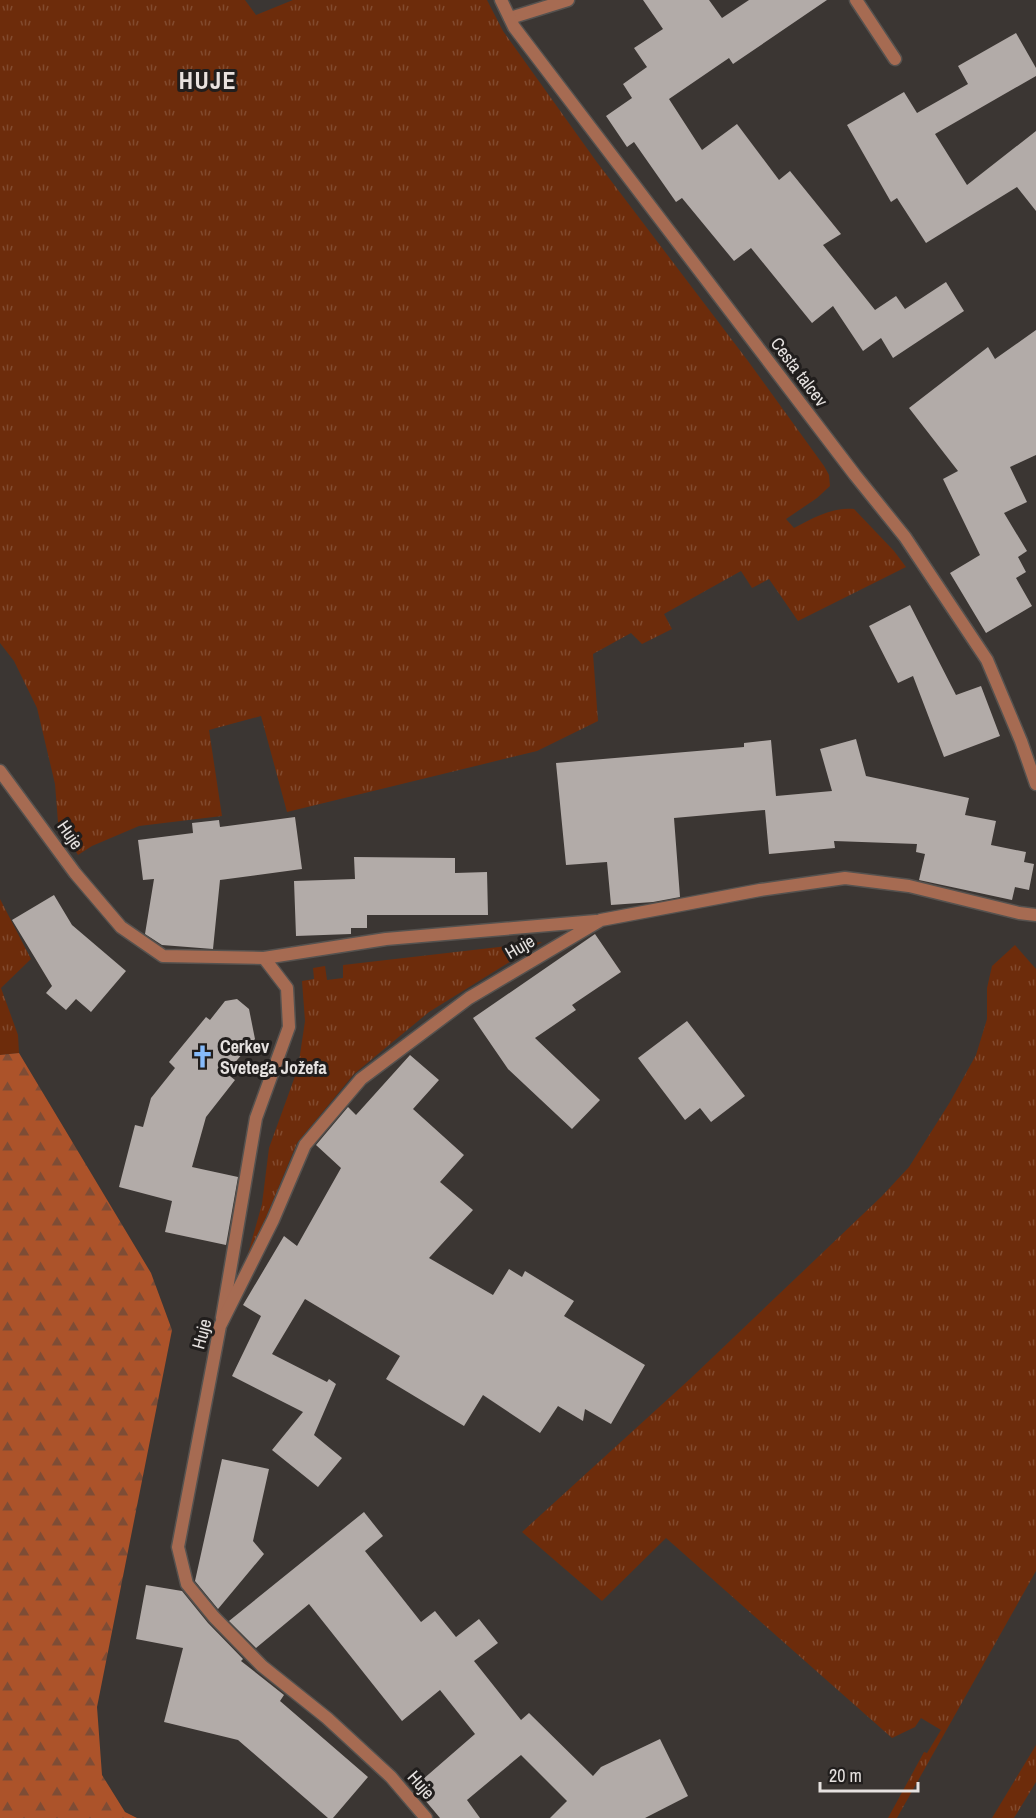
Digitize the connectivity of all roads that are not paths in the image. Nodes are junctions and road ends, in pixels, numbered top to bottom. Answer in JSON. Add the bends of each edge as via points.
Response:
{"nodes":[{"id":1,"x":501,"y":0,"type":"edge"},
{"id":2,"x":568,"y":0,"type":"edge"},
{"id":3,"x":856,"y":0,"type":"edge"},
{"id":4,"x":510,"y":18,"type":"junction"},
{"id":5,"x":895,"y":59,"type":"dead end"},
{"id":6,"x":0,"y":771,"type":"edge"},
{"id":7,"x":1036,"y":784,"type":"edge"},
{"id":8,"x":1036,"y":915,"type":"edge"},
{"id":9,"x":601,"y":920,"type":"junction"},
{"id":10,"x":264,"y":958,"type":"junction"},
{"id":11,"x":220,"y":1326,"type":"junction"},
{"id":12,"x":426,"y":1818,"type":"edge"}],
"edges":[{"from":1,"to":4,"type":"street","name":"Cesta talcev"},
{"from":2,"to":4,"type":"street"},
{"from":3,"to":5,"type":"street"},
{"from":4,"to":7,"type":"street","name":"Cesta talcev","via":[[905,537],[987,660]]},
{"from":6,"to":10,"type":"street","name":"Huje","via":[[75,873],[121,927],[163,956]]},
{"from":8,"to":9,"type":"street","name":"Huje","via":[[909,886],[845,878]]},
{"from":9,"to":10,"type":"street","name":"Huje","via":[[386,939]]},
{"from":9,"to":11,"type":"street","name":"Huje","via":[[469,998],[361,1079],[305,1145],[273,1221]]},
{"from":10,"to":11,"type":"street","via":[[287,988],[289,1027],[256,1118]]},
{"from":11,"to":12,"type":"street","name":"Huje","via":[[178,1547],[187,1584],[262,1666],[327,1718],[390,1777]]}]}
